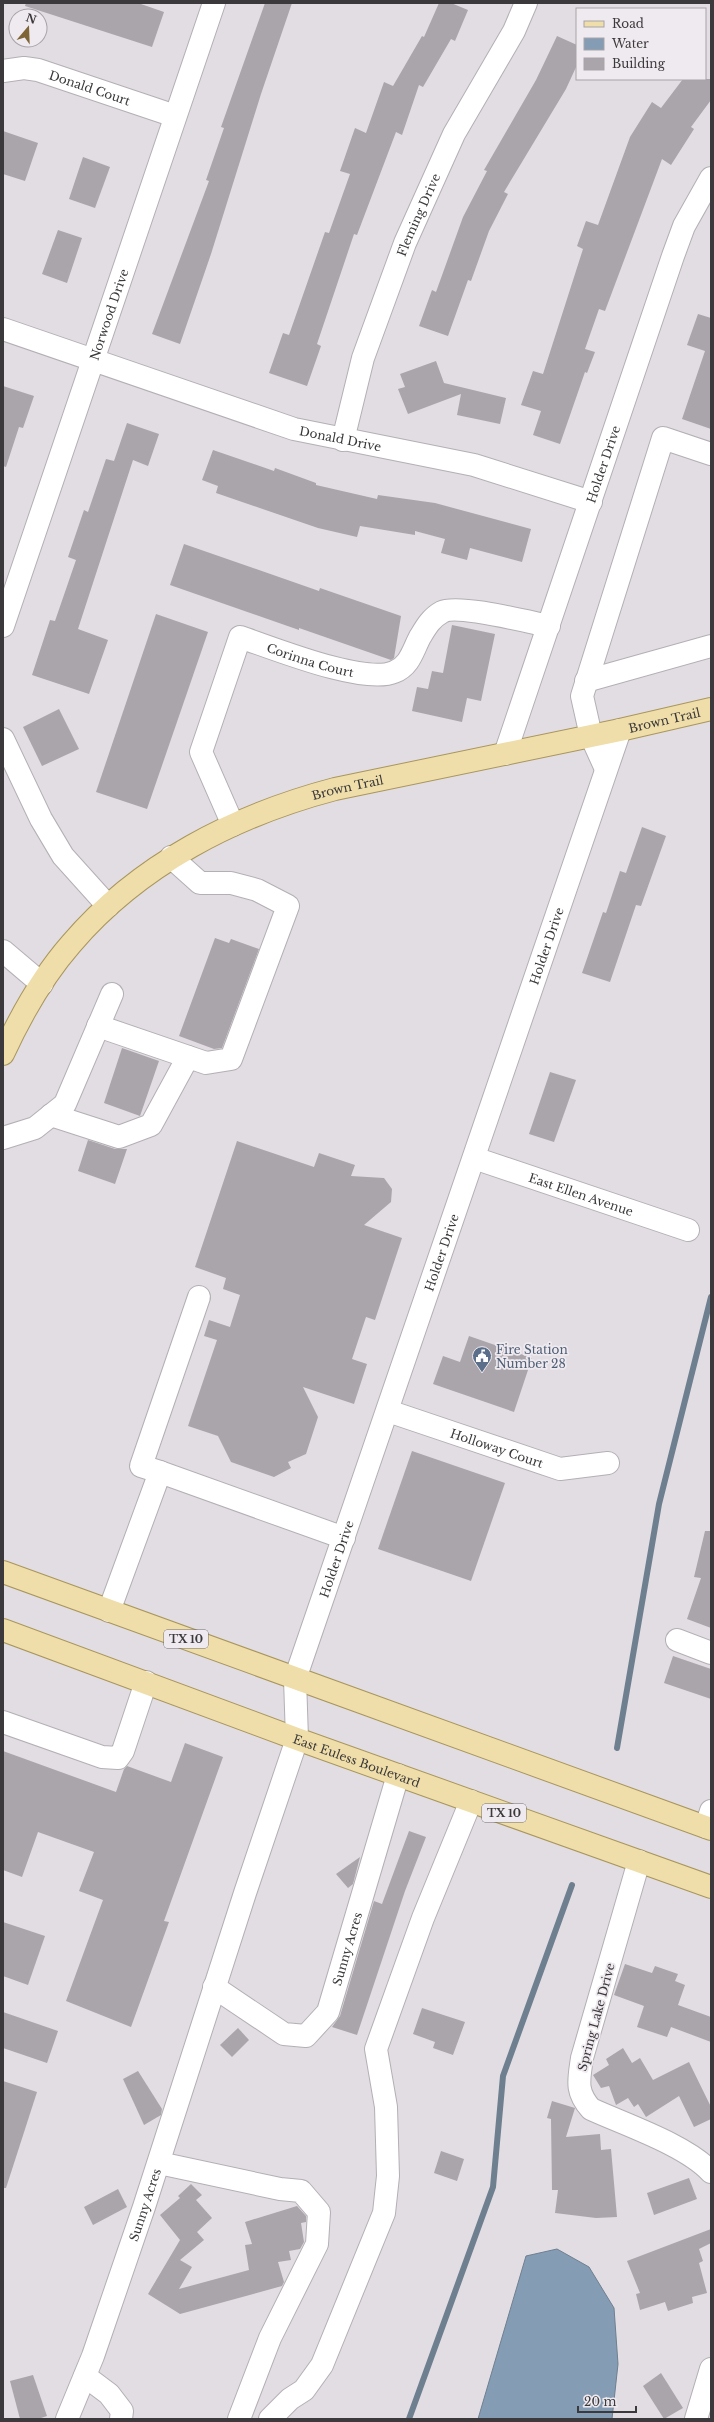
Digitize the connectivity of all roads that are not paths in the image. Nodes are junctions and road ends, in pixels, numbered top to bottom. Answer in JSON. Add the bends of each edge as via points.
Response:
{"nodes":[{"id":1,"x":214,"y":3,"type":"edge"},
{"id":2,"x":526,"y":3,"type":"edge"},
{"id":3,"x":3,"y":71,"type":"edge"},
{"id":4,"x":175,"y":116,"type":"junction"},
{"id":5,"x":711,"y":178,"type":"edge"},
{"id":6,"x":3,"y":329,"type":"edge"},
{"id":7,"x":93,"y":360,"type":"junction"},
{"id":8,"x":343,"y":440,"type":"junction"},
{"id":9,"x":711,"y":454,"type":"edge"},
{"id":10,"x":591,"y":502,"type":"junction"},
{"id":11,"x":7,"y":601,"type":"edge"},
{"id":12,"x":3,"y":626,"type":"edge"},
{"id":13,"x":549,"y":626,"type":"junction"},
{"id":14,"x":711,"y":646,"type":"edge"},
{"id":15,"x":586,"y":681,"type":"junction"},
{"id":16,"x":711,"y":709,"type":"edge"},
{"id":17,"x":620,"y":730,"type":"junction"},
{"id":18,"x":591,"y":736,"type":"junction"},
{"id":19,"x":3,"y":740,"type":"edge"},
{"id":20,"x":505,"y":754,"type":"junction"},
{"id":21,"x":606,"y":768,"type":"junction"},
{"id":22,"x":233,"y":825,"type":"junction"},
{"id":23,"x":171,"y":857,"type":"junction"},
{"id":24,"x":108,"y":906,"type":"junction"},
{"id":25,"x":3,"y":951,"type":"edge"},
{"id":26,"x":42,"y":984,"type":"junction"},
{"id":27,"x":112,"y":994,"type":"dead end"},
{"id":28,"x":98,"y":1026,"type":"junction"},
{"id":29,"x":3,"y":1054,"type":"edge"},
{"id":30,"x":188,"y":1057,"type":"junction"},
{"id":31,"x":51,"y":1115,"type":"junction"},
{"id":32,"x":3,"y":1138,"type":"edge"},
{"id":33,"x":474,"y":1158,"type":"junction"},
{"id":34,"x":688,"y":1230,"type":"dead end"},
{"id":35,"x":199,"y":1297,"type":"dead end"},
{"id":36,"x":388,"y":1411,"type":"junction"},
{"id":37,"x":608,"y":1463,"type":"dead end"},
{"id":38,"x":160,"y":1472,"type":"junction"},
{"id":39,"x":344,"y":1538,"type":"junction"},
{"id":40,"x":3,"y":1572,"type":"edge"},
{"id":41,"x":109,"y":1611,"type":"junction"},
{"id":42,"x":3,"y":1630,"type":"edge"},
{"id":43,"x":677,"y":1640,"type":"dead end"},
{"id":44,"x":711,"y":1653,"type":"edge"},
{"id":45,"x":296,"y":1679,"type":"junction"},
{"id":46,"x":146,"y":1682,"type":"junction"},
{"id":47,"x":3,"y":1722,"type":"edge"},
{"id":48,"x":297,"y":1739,"type":"junction"},
{"id":49,"x":398,"y":1775,"type":"junction"},
{"id":50,"x":471,"y":1801,"type":"junction"},
{"id":51,"x":709,"y":1822,"type":"edge"},
{"id":52,"x":639,"y":1861,"type":"junction"},
{"id":53,"x":711,"y":1887,"type":"edge"},
{"id":54,"x":214,"y":1987,"type":"junction"},
{"id":55,"x":159,"y":2163,"type":"junction"},
{"id":56,"x":711,"y":2172,"type":"edge"},
{"id":57,"x":711,"y":2370,"type":"edge"},
{"id":58,"x":85,"y":2376,"type":"junction"},
{"id":59,"x":67,"y":2419,"type":"edge"},
{"id":60,"x":121,"y":2419,"type":"edge"},
{"id":61,"x":239,"y":2419,"type":"edge"},
{"id":62,"x":270,"y":2419,"type":"edge"},
{"id":63,"x":696,"y":2419,"type":"edge"}],
"edges":[{"from":1,"to":4,"type":"street","name":"Norwood Drive"},
{"from":2,"to":8,"type":"street","name":"Fleming Drive","via":[[514,31],[454,134],[405,243],[363,358]]},
{"from":3,"to":4,"type":"street","name":"Donald Court","via":[[24,68],[38,70]]},
{"from":4,"to":7,"type":"street","name":"Norwood Drive"},
{"from":5,"to":10,"type":"street","name":"Holder Drive","via":[[684,226]]},
{"from":6,"to":7,"type":"street"},
{"from":7,"to":8,"type":"street","name":"Donald Drive","via":[[294,429]]},
{"from":7,"to":11,"type":"street","name":"Norwood Drive"},
{"from":8,"to":10,"type":"street","name":"Donald Drive","via":[[474,466]]},
{"from":9,"to":15,"type":"street","via":[[663,438]]},
{"from":10,"to":13,"type":"street","name":"Holder Drive"},
{"from":11,"to":12,"type":"street","name":"Norwood Drive"},
{"from":13,"to":20,"type":"street","name":"Holder Drive"},
{"from":13,"to":22,"type":"street","name":"Corinna Court","via":[[459,609],[443,611],[429,622],[410,659],[395,672],[377,676],[332,667],[240,637],[200,752]]},
{"from":14,"to":15,"type":"street"},
{"from":15,"to":18,"type":"street","via":[[582,696]]},
{"from":16,"to":17,"type":"main road","name":"Brown Trail"},
{"from":17,"to":18,"type":"main road","name":"Brown Trail"},
{"from":17,"to":21,"type":"street","name":"Holder Drive"},
{"from":18,"to":20,"type":"main road","name":"Brown Trail"},
{"from":18,"to":21,"type":"street"},
{"from":19,"to":24,"type":"street","via":[[41,819],[63,856]]},
{"from":20,"to":22,"type":"main road","name":"Brown Trail","via":[[335,789],[290,801]]},
{"from":21,"to":33,"type":"street","name":"Holder Drive"},
{"from":22,"to":23,"type":"main road","name":"Brown Trail"},
{"from":23,"to":24,"type":"main road","name":"Brown Trail"},
{"from":23,"to":30,"type":"street","via":[[200,883],[231,883],[257,890],[288,906],[231,1060],[206,1063]]},
{"from":24,"to":26,"type":"main road","name":"Brown Trail","via":[[71,944]]},
{"from":25,"to":26,"type":"street"},
{"from":26,"to":29,"type":"main road"},
{"from":27,"to":28,"type":"street"},
{"from":28,"to":30,"type":"street"},
{"from":28,"to":31,"type":"street","via":[[65,1104]]},
{"from":30,"to":31,"type":"street","via":[[151,1125],[119,1137]]},
{"from":31,"to":32,"type":"street","via":[[35,1128]]},
{"from":33,"to":34,"type":"street","name":"East Ellen Avenue"},
{"from":33,"to":36,"type":"street","name":"Holder Drive"},
{"from":35,"to":38,"type":"street","via":[[141,1466]]},
{"from":36,"to":37,"type":"street","name":"Holloway Court","via":[[560,1469]]},
{"from":36,"to":39,"type":"street","name":"Holder Drive"},
{"from":38,"to":39,"type":"street"},
{"from":38,"to":41,"type":"street"},
{"from":39,"to":45,"type":"street","name":"Holder Drive"},
{"from":40,"to":41,"type":"main road","number":"TX 10"},
{"from":41,"to":45,"type":"main road","number":"TX 10"},
{"from":42,"to":46,"type":"main road","name":"East Euless Boulevard","number":"TX 10"},
{"from":43,"to":44,"type":"street"},
{"from":45,"to":48,"type":"street","name":"Holder Drive"},
{"from":45,"to":51,"type":"main road","number":"TX 10"},
{"from":46,"to":47,"type":"street","via":[[123,1751],[118,1758],[102,1757]]},
{"from":46,"to":48,"type":"main road","name":"East Euless Boulevard","number":"TX 10"},
{"from":48,"to":49,"type":"main road","name":"East Euless Boulevard","number":"TX 10"},
{"from":48,"to":54,"type":"street","name":"Sunny Acres"},
{"from":49,"to":50,"type":"main road","name":"East Euless Boulevard","number":"TX 10"},
{"from":49,"to":54,"type":"street","name":"Sunny Acres","via":[[328,2012],[306,2036],[284,2034]]},
{"from":50,"to":52,"type":"main road","name":"East Euless Boulevard","number":"TX 10"},
{"from":50,"to":62,"type":"street","via":[[423,1918],[376,2049],[386,2107],[388,2176],[384,2213],[322,2365],[304,2390],[290,2399]]},
{"from":52,"to":53,"type":"main road","name":"East Euless Boulevard","number":"TX 10"},
{"from":52,"to":56,"type":"street","name":"Spring Lake Drive","via":[[582,2058],[578,2087],[591,2110],[680,2150],[704,2164]]},
{"from":54,"to":55,"type":"street","name":"Sunny Acres"},
{"from":55,"to":58,"type":"street","name":"Sunny Acres"},
{"from":55,"to":61,"type":"street","via":[[280,2189],[301,2191],[319,2212],[317,2244],[270,2338]]},
{"from":57,"to":63,"type":"street"},
{"from":58,"to":59,"type":"street","name":"Sunny Acres"},
{"from":58,"to":60,"type":"street","via":[[109,2394],[122,2411]]}]}
